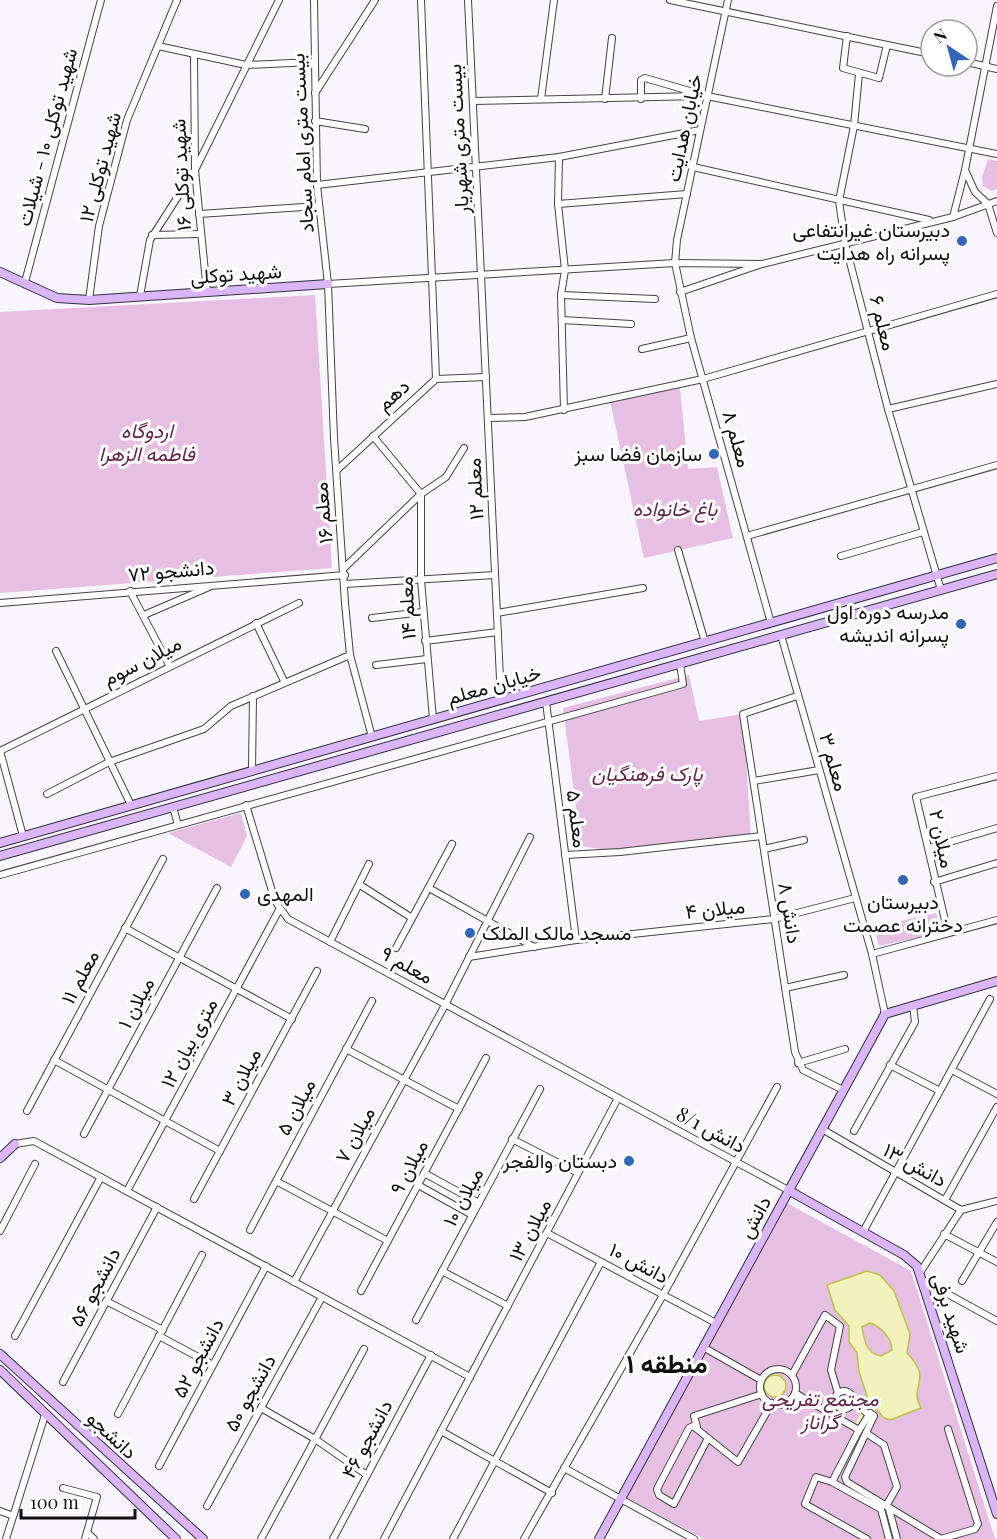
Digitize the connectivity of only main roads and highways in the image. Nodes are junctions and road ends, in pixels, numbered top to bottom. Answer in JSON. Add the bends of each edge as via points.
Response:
{"nodes":[{"id":1,"x":0,"y":272,"type":"edge"},
{"id":2,"x":328,"y":284,"type":"road end"},
{"id":3,"x":997,"y":558,"type":"edge"},
{"id":4,"x":997,"y":574,"type":"edge"},
{"id":5,"x":83,"y":819,"type":"junction"},
{"id":6,"x":87,"y":832,"type":"junction"},
{"id":7,"x":0,"y":843,"type":"edge"},
{"id":8,"x":0,"y":856,"type":"edge"},
{"id":9,"x":997,"y":981,"type":"edge"},
{"id":10,"x":15,"y":1144,"type":"road end"},
{"id":11,"x":0,"y":1158,"type":"edge"},
{"id":12,"x":788,"y":1190,"type":"junction"},
{"id":13,"x":0,"y":1354,"type":"edge"},
{"id":14,"x":0,"y":1370,"type":"edge"},
{"id":15,"x":995,"y":1503,"type":"edge"},
{"id":16,"x":997,"y":1514,"type":"edge"},
{"id":17,"x":177,"y":1539,"type":"edge"},
{"id":18,"x":203,"y":1539,"type":"edge"},
{"id":19,"x":599,"y":1539,"type":"edge"}],
"edges":[{"from":1,"to":2,"type":"main road","name":"شهید توکلی","via":[[57,298],[88,300]]},
{"from":3,"to":5,"type":"main road","name":"خیابان معلم"},
{"from":4,"to":6,"type":"main road","name":"خیابان معلم"},
{"from":5,"to":6,"type":"main road"},
{"from":5,"to":7,"type":"main road","name":"خیابان معلم"},
{"from":6,"to":8,"type":"main road","name":"خیابان معلم"},
{"from":9,"to":12,"type":"main road","name":"دانش","via":[[885,1014]]},
{"from":10,"to":11,"type":"main road"},
{"from":12,"to":15,"type":"main road","name":"شهید برفی","via":[[913,1261],[921,1272]]},
{"from":12,"to":19,"type":"main road","name":"دانش"},
{"from":13,"to":18,"type":"main road","name":"دانشجو"},
{"from":14,"to":17,"type":"main road","name":"دانشجو"},
{"from":15,"to":16,"type":"main road","name":"شهید برفی"}]}
